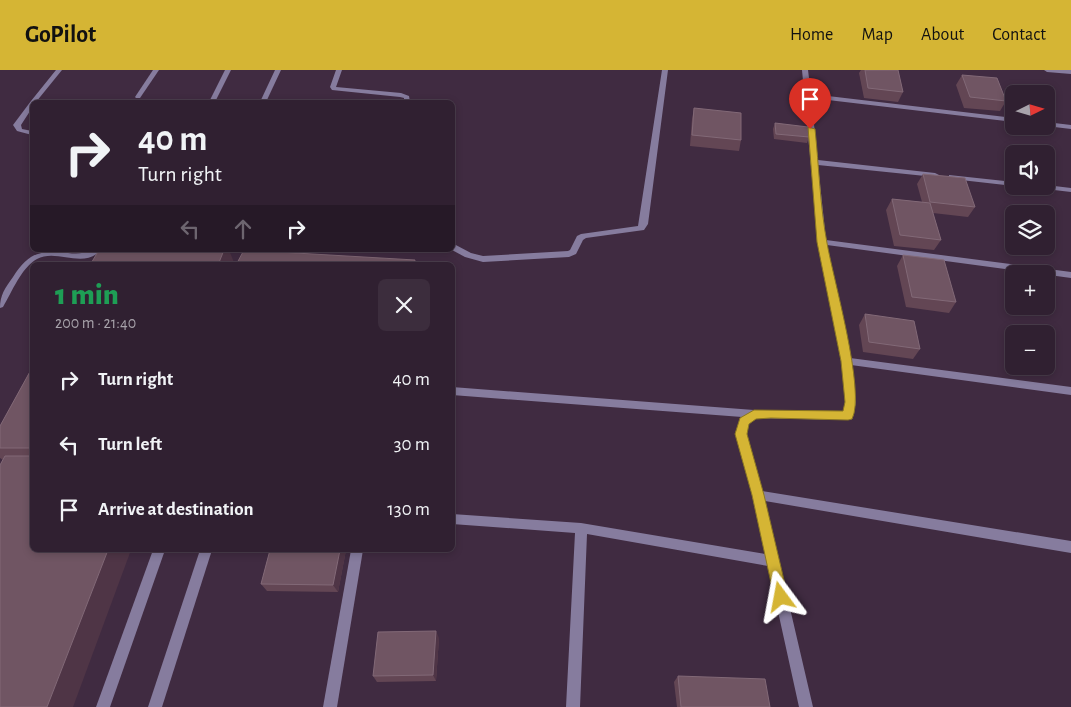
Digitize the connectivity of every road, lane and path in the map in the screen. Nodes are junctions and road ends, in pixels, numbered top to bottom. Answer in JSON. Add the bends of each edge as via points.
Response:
{"nodes":[{"id":1,"x":59,"y":70,"type":"edge"},
{"id":2,"x":156,"y":70,"type":"edge"},
{"id":3,"x":228,"y":70,"type":"edge"},
{"id":4,"x":278,"y":70,"type":"edge"},
{"id":5,"x":339,"y":70,"type":"edge"},
{"id":6,"x":665,"y":70,"type":"edge"},
{"id":7,"x":805,"y":70,"type":"edge"},
{"id":8,"x":1047,"y":70,"type":"edge"},
{"id":9,"x":1071,"y":72,"type":"edge"},
{"id":10,"x":807,"y":96,"type":"junction"},
{"id":11,"x":138,"y":97,"type":"dead end"},
{"id":12,"x":35,"y":100,"type":"edge"},
{"id":13,"x":213,"y":100,"type":"edge"},
{"id":14,"x":264,"y":100,"type":"edge"},
{"id":15,"x":407,"y":100,"type":"edge"},
{"id":16,"x":30,"y":107,"type":"edge"},
{"id":17,"x":1005,"y":119,"type":"edge"},
{"id":18,"x":1055,"y":125,"type":"edge"},
{"id":19,"x":1071,"y":127,"type":"edge"},
{"id":20,"x":30,"y":133,"type":"edge"},
{"id":21,"x":814,"y":162,"type":"junction"},
{"id":22,"x":1005,"y":183,"type":"edge"},
{"id":23,"x":1055,"y":188,"type":"edge"},
{"id":24,"x":1071,"y":190,"type":"edge"},
{"id":25,"x":822,"y":242,"type":"junction"},
{"id":26,"x":455,"y":248,"type":"edge"},
{"id":27,"x":93,"y":252,"type":"edge"},
{"id":28,"x":1071,"y":275,"type":"edge"},
{"id":29,"x":0,"y":305,"type":"edge"},
{"id":30,"x":846,"y":361,"type":"junction"},
{"id":31,"x":455,"y":390,"type":"edge"},
{"id":32,"x":1071,"y":391,"type":"edge"},
{"id":33,"x":754,"y":414,"type":"junction"},
{"id":34,"x":758,"y":495,"type":"junction"},
{"id":35,"x":455,"y":519,"type":"edge"},
{"id":36,"x":581,"y":528,"type":"junction"},
{"id":37,"x":1071,"y":547,"type":"edge"},
{"id":38,"x":158,"y":552,"type":"edge"},
{"id":39,"x":205,"y":552,"type":"edge"},
{"id":40,"x":357,"y":552,"type":"edge"},
{"id":41,"x":773,"y":560,"type":"junction"},
{"id":42,"x":103,"y":707,"type":"edge"},
{"id":43,"x":155,"y":707,"type":"edge"},
{"id":44,"x":330,"y":707,"type":"edge"},
{"id":45,"x":573,"y":707,"type":"edge"},
{"id":46,"x":806,"y":707,"type":"edge"}],
"edges":[{"from":1,"to":12,"type":"street"},
{"from":2,"to":11,"type":"street"},
{"from":3,"to":13,"type":"street"},
{"from":4,"to":14,"type":"street"},
{"from":5,"to":15,"type":"street","via":[[334,89],[401,95]]},
{"from":6,"to":26,"type":"street","via":[[641,228],[584,236],[569,254],[483,259]]},
{"from":7,"to":10,"type":"street"},
{"from":8,"to":9,"type":"street"},
{"from":10,"to":17,"type":"street"},
{"from":10,"to":21,"type":"street"},
{"from":16,"to":20,"type":"street","via":[[17,126],[18,130]]},
{"from":18,"to":19,"type":"street"},
{"from":21,"to":22,"type":"street"},
{"from":21,"to":25,"type":"street"},
{"from":23,"to":24,"type":"street"},
{"from":25,"to":28,"type":"street"},
{"from":25,"to":30,"type":"street"},
{"from":27,"to":29,"type":"street","via":[[84,257],[36,257],[27,263]]},
{"from":30,"to":32,"type":"street"},
{"from":30,"to":33,"type":"street","via":[[851,402],[848,416]]},
{"from":31,"to":33,"type":"street"},
{"from":33,"to":34,"type":"street","via":[[744,422],[741,434]]},
{"from":34,"to":37,"type":"street"},
{"from":34,"to":41,"type":"street"},
{"from":35,"to":36,"type":"street"},
{"from":36,"to":41,"type":"street"},
{"from":36,"to":45,"type":"street"},
{"from":38,"to":42,"type":"street"},
{"from":39,"to":43,"type":"street"},
{"from":40,"to":44,"type":"street"},
{"from":41,"to":46,"type":"street"}]}
